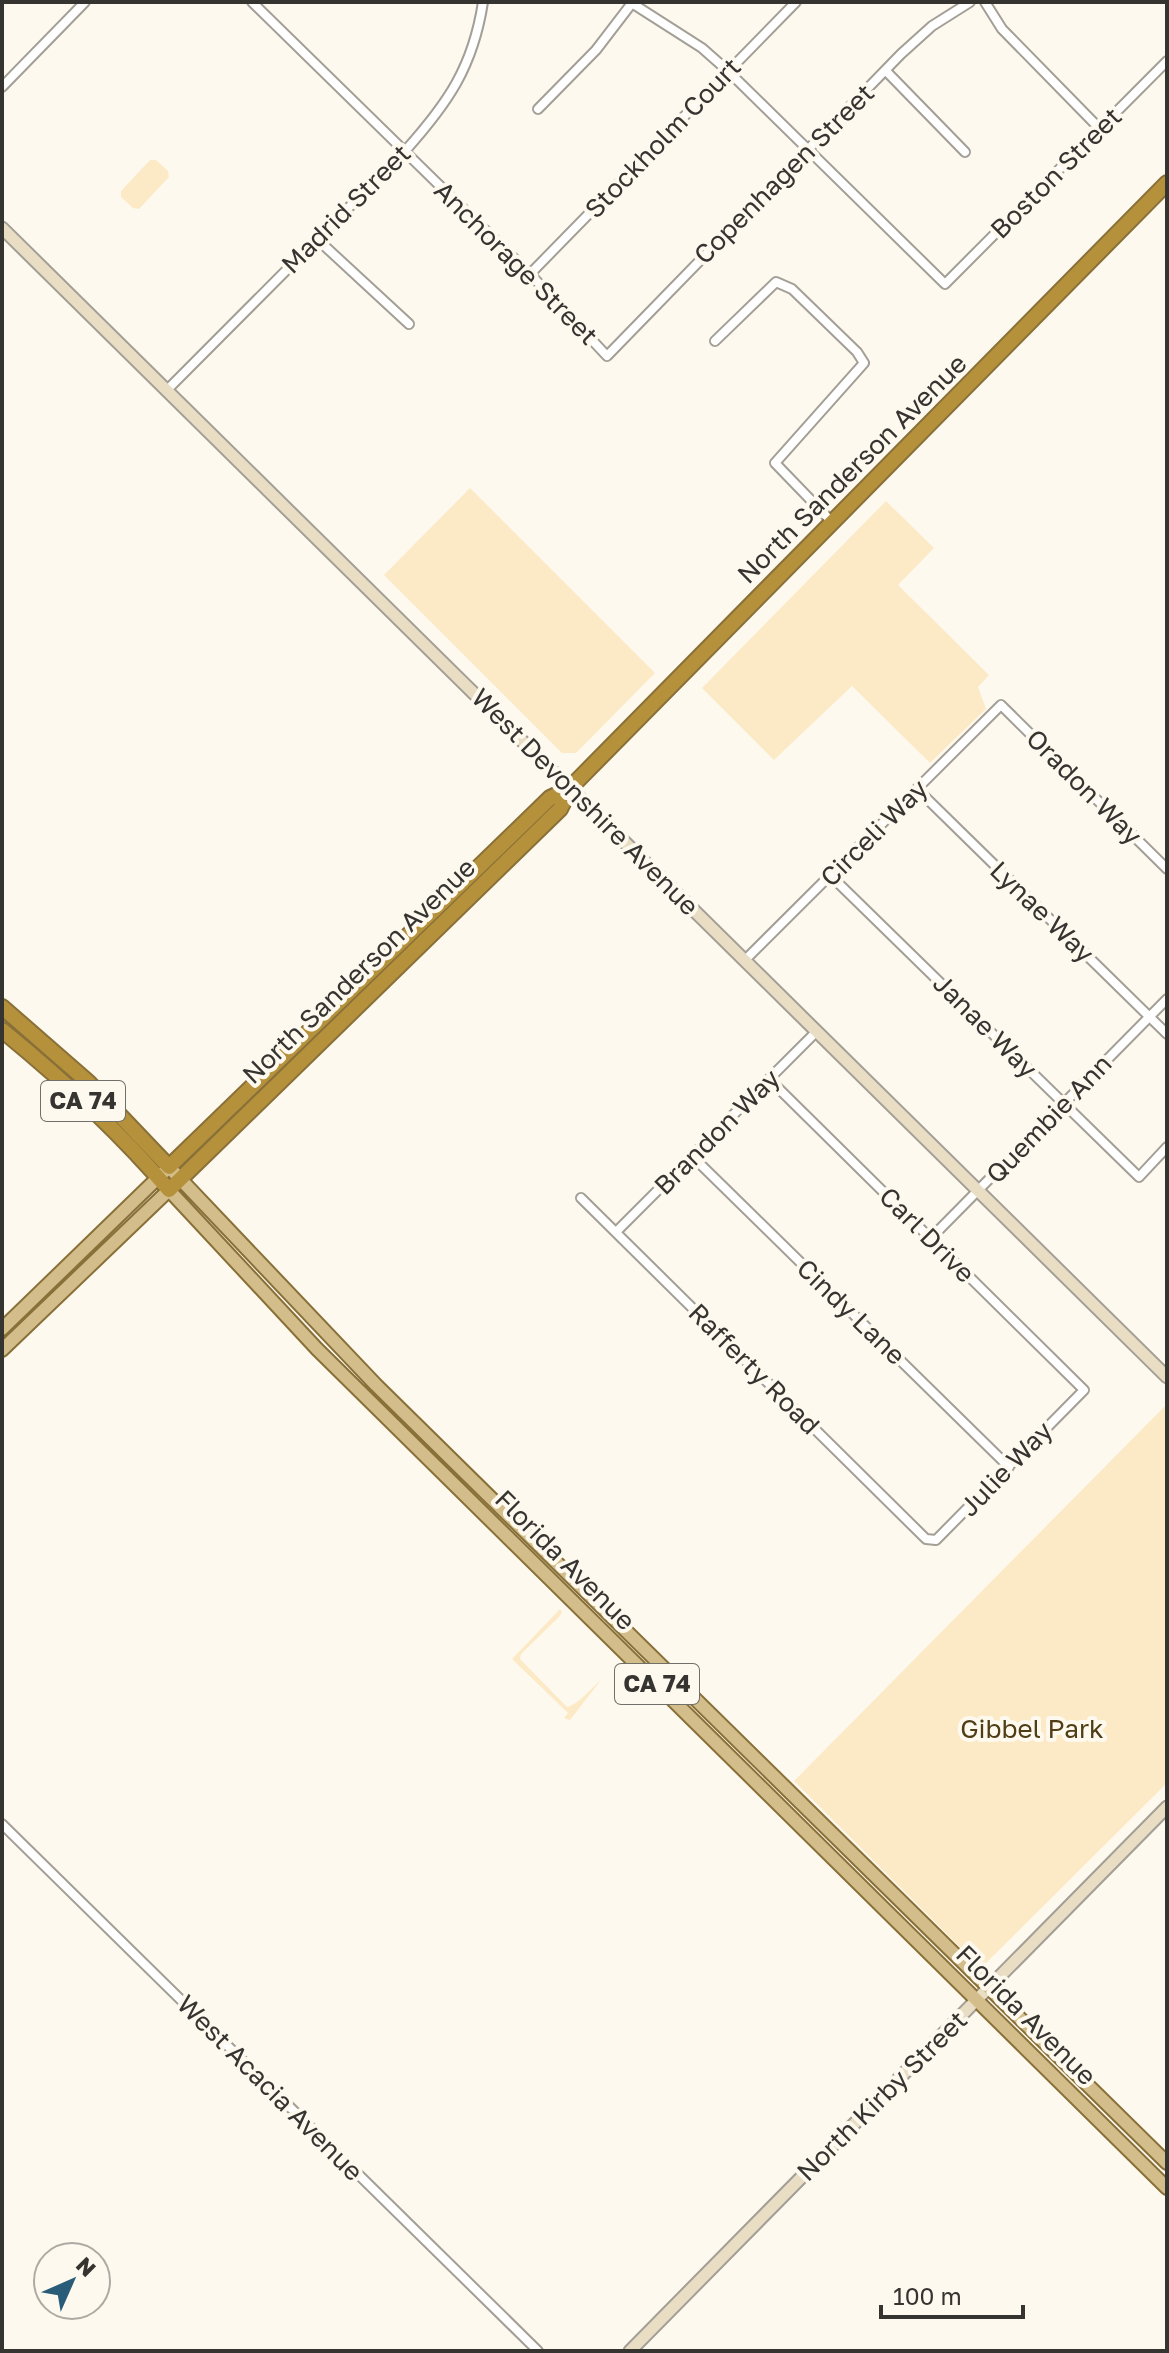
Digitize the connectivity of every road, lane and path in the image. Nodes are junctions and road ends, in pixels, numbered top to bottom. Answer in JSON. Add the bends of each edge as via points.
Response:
{"nodes":[{"id":1,"x":85,"y":2,"type":"edge"},
{"id":2,"x":252,"y":2,"type":"edge"},
{"id":3,"x":483,"y":2,"type":"edge"},
{"id":4,"x":796,"y":2,"type":"edge"},
{"id":5,"x":970,"y":2,"type":"edge"},
{"id":6,"x":985,"y":2,"type":"edge"},
{"id":7,"x":631,"y":3,"type":"edge"},
{"id":8,"x":1167,"y":61,"type":"edge"},
{"id":9,"x":728,"y":71,"type":"junction"},
{"id":10,"x":886,"y":71,"type":"junction"},
{"id":11,"x":2,"y":87,"type":"edge"},
{"id":12,"x":538,"y":109,"type":"dead end"},
{"id":13,"x":1100,"y":129,"type":"junction"},
{"id":14,"x":807,"y":148,"type":"junction"},
{"id":15,"x":405,"y":151,"type":"junction"},
{"id":16,"x":965,"y":152,"type":"dead end"},
{"id":17,"x":1167,"y":183,"type":"edge"},
{"id":18,"x":2,"y":228,"type":"edge"},
{"id":19,"x":317,"y":239,"type":"junction"},
{"id":20,"x":530,"y":274,"type":"junction"},
{"id":21,"x":409,"y":324,"type":"dead end"},
{"id":22,"x":715,"y":341,"type":"dead end"},
{"id":23,"x":607,"y":356,"type":"joint"},
{"id":24,"x":167,"y":390,"type":"junction"},
{"id":25,"x":833,"y":523,"type":"junction"},
{"id":26,"x":1001,"y":705,"type":"joint"},
{"id":27,"x":571,"y":787,"type":"junction"},
{"id":28,"x":917,"y":789,"type":"junction"},
{"id":29,"x":1167,"y":869,"type":"edge"},
{"id":30,"x":831,"y":876,"type":"junction"},
{"id":31,"x":745,"y":960,"type":"junction"},
{"id":32,"x":1167,"y":999,"type":"edge"},
{"id":33,"x":2,"y":1007,"type":"edge"},
{"id":34,"x":1149,"y":1017,"type":"junction"},
{"id":35,"x":2,"y":1030,"type":"edge"},
{"id":36,"x":308,"y":1031,"type":"junction"},
{"id":37,"x":817,"y":1031,"type":"junction"},
{"id":38,"x":1167,"y":1034,"type":"edge"},
{"id":39,"x":290,"y":1073,"type":"junction"},
{"id":40,"x":770,"y":1080,"type":"junction"},
{"id":41,"x":274,"y":1089,"type":"junction"},
{"id":42,"x":1062,"y":1104,"type":"junction"},
{"id":43,"x":1167,"y":1147,"type":"edge"},
{"id":44,"x":693,"y":1157,"type":"junction"},
{"id":45,"x":164,"y":1172,"type":"junction"},
{"id":46,"x":175,"y":1185,"type":"junction"},
{"id":47,"x":978,"y":1191,"type":"junction"},
{"id":48,"x":581,"y":1198,"type":"dead end"},
{"id":49,"x":616,"y":1232,"type":"junction"},
{"id":50,"x":930,"y":1239,"type":"junction"},
{"id":51,"x":59,"y":1273,"type":"junction"},
{"id":52,"x":2,"y":1329,"type":"edge"},
{"id":53,"x":6,"y":1346,"type":"edge"},
{"id":54,"x":1167,"y":1377,"type":"edge"},
{"id":55,"x":1084,"y":1390,"type":"joint"},
{"id":56,"x":1009,"y":1467,"type":"junction"},
{"id":57,"x":926,"y":1539,"type":"joint"},
{"id":58,"x":646,"y":1674,"type":"junction"},
{"id":59,"x":712,"y":1715,"type":"junction"},
{"id":60,"x":723,"y":1749,"type":"junction"},
{"id":61,"x":776,"y":1778,"type":"junction"},
{"id":62,"x":1167,"y":1807,"type":"edge"},
{"id":63,"x":2,"y":1824,"type":"edge"},
{"id":64,"x":989,"y":1988,"type":"junction"},
{"id":65,"x":977,"y":2000,"type":"junction"},
{"id":66,"x":1072,"y":2094,"type":"junction"},
{"id":67,"x":1167,"y":2165,"type":"edge"},
{"id":68,"x":1147,"y":2168,"type":"junction"},
{"id":69,"x":1167,"y":2178,"type":"edge"},
{"id":70,"x":1167,"y":2188,"type":"edge"},
{"id":71,"x":538,"y":2351,"type":"edge"},
{"id":72,"x":630,"y":2351,"type":"edge"}],
"edges":[{"from":1,"to":11,"type":"street"},
{"from":2,"to":15,"type":"street","name":"Anchorage Street"},
{"from":3,"to":15,"type":"street","name":"Madrid Street","via":[[465,70],[439,112]]},
{"from":4,"to":9,"type":"street","name":"Stockholm Court"},
{"from":5,"to":10,"type":"street","name":"Copenhagen Street","via":[[932,26]]},
{"from":6,"to":13,"type":"street","via":[[1002,29]]},
{"from":7,"to":9,"type":"street"},
{"from":7,"to":12,"type":"street","via":[[596,50]]},
{"from":8,"to":13,"type":"street","name":"Boston Street"},
{"from":9,"to":14,"type":"street"},
{"from":9,"to":20,"type":"street","name":"Stockholm Court"},
{"from":10,"to":14,"type":"street","name":"Copenhagen Street"},
{"from":10,"to":16,"type":"street"},
{"from":13,"to":14,"type":"street","name":"Boston Street","via":[[945,284]]},
{"from":14,"to":23,"type":"street","name":"Copenhagen Street"},
{"from":15,"to":19,"type":"street","name":"Madrid Street"},
{"from":15,"to":20,"type":"street","name":"Anchorage Street"},
{"from":17,"to":25,"type":"highway","name":"North Sanderson Avenue"},
{"from":18,"to":24,"type":"street","name":"West Devonshire Avenue"},
{"from":19,"to":21,"type":"street"},
{"from":19,"to":24,"type":"street","name":"Madrid Street"},
{"from":20,"to":23,"type":"street","name":"Anchorage Street"},
{"from":22,"to":25,"type":"street","via":[[776,282],[792,289],[857,352],[864,363],[775,463]]},
{"from":24,"to":27,"type":"street","name":"West Devonshire Avenue"},
{"from":25,"to":27,"type":"highway","name":"North Sanderson Avenue"},
{"from":26,"to":28,"type":"street","name":"Circeli Way"},
{"from":26,"to":29,"type":"street","name":"Oradon Way"},
{"from":27,"to":31,"type":"street","name":"West Devonshire Avenue"},
{"from":27,"to":36,"type":"highway","name":"North Sanderson Avenue","via":[[550,798]]},
{"from":27,"to":39,"type":"highway","name":"North Sanderson Avenue","via":[[560,809]]},
{"from":28,"to":30,"type":"street","name":"Circeli Way"},
{"from":28,"to":34,"type":"street","name":"Lynae Way"},
{"from":30,"to":31,"type":"street","name":"Circeli Way"},
{"from":30,"to":42,"type":"street","name":"Janae Way"},
{"from":31,"to":37,"type":"street","name":"West Devonshire Avenue"},
{"from":32,"to":34,"type":"street","name":"Quembie Ann"},
{"from":33,"to":45,"type":"highway","name":"Florida Avenue","via":[[88,1082]]},
{"from":34,"to":38,"type":"street","name":"Lynae Way"},
{"from":34,"to":42,"type":"street","name":"Quembie Ann"},
{"from":35,"to":45,"type":"highway","name":"Florida Avenue","number":"CA 74"},
{"from":36,"to":39,"type":"highway","via":[[316,1032],[315,1037]]},
{"from":36,"to":41,"type":"highway","via":[[270,1080]]},
{"from":36,"to":45,"type":"highway","name":"North Sanderson Avenue"},
{"from":37,"to":40,"type":"street","name":"Brandon Way"},
{"from":37,"to":47,"type":"street","name":"West Devonshire Avenue"},
{"from":39,"to":41,"type":"highway","name":"North Sanderson Avenue"},
{"from":40,"to":44,"type":"street","name":"Brandon Way"},
{"from":40,"to":50,"type":"street","name":"Carl Drive"},
{"from":41,"to":46,"type":"highway","name":"North Sanderson Avenue"},
{"from":42,"to":43,"type":"street","name":"Janae Way","via":[[1139,1177]]},
{"from":42,"to":47,"type":"street","name":"Quembie Ann"},
{"from":44,"to":49,"type":"street","name":"Brandon Way"},
{"from":44,"to":56,"type":"street","name":"Cindy Lane"},
{"from":45,"to":46,"type":"highway","name":"Florida Avenue","number":"CA 74"},
{"from":45,"to":51,"type":"main road"},
{"from":46,"to":53,"type":"main road"},
{"from":46,"to":58,"type":"main road","name":"Florida Avenue","number":"CA 74","via":[[317,1349]]},
{"from":46,"to":59,"type":"main road","name":"Florida Avenue"},
{"from":47,"to":50,"type":"street","name":"Quembie Ann"},
{"from":47,"to":54,"type":"street","name":"West Devonshire Avenue"},
{"from":48,"to":49,"type":"street","name":"Rafferty Road"},
{"from":49,"to":57,"type":"street","name":"Rafferty Road"},
{"from":50,"to":55,"type":"street","name":"Carl Drive"},
{"from":51,"to":52,"type":"main road"},
{"from":51,"to":53,"type":"main road","via":[[45,1296],[8,1334]]},
{"from":55,"to":56,"type":"street","name":"Julie Way"},
{"from":56,"to":57,"type":"street","name":"Julie Way","via":[[936,1540]]},
{"from":58,"to":59,"type":"main road","via":[[662,1680],[703,1719]]},
{"from":58,"to":60,"type":"main road","name":"Florida Avenue","number":"CA 74"},
{"from":59,"to":61,"type":"main road","name":"Florida Avenue"},
{"from":60,"to":61,"type":"main road","via":[[734,1751],[756,1774]]},
{"from":60,"to":65,"type":"main road","name":"Florida Avenue","number":"CA 74"},
{"from":61,"to":64,"type":"main road","name":"Florida Avenue"},
{"from":62,"to":64,"type":"street","name":"North Kirby Street"},
{"from":63,"to":71,"type":"street","name":"West Acacia Avenue"},
{"from":64,"to":65,"type":"street","name":"North Kirby Street"},
{"from":64,"to":67,"type":"main road","name":"Florida Avenue"},
{"from":65,"to":66,"type":"main road","name":"Florida Avenue","number":"CA 74"},
{"from":65,"to":72,"type":"street","name":"North Kirby Street"},
{"from":66,"to":67,"type":"main road","via":[[1098,2109],[1149,2160]]},
{"from":66,"to":68,"type":"main road","name":"Florida Avenue","number":"CA 74"},
{"from":68,"to":69,"type":"main road"},
{"from":68,"to":70,"type":"main road","name":"Florida Avenue","number":"CA 74"}]}
